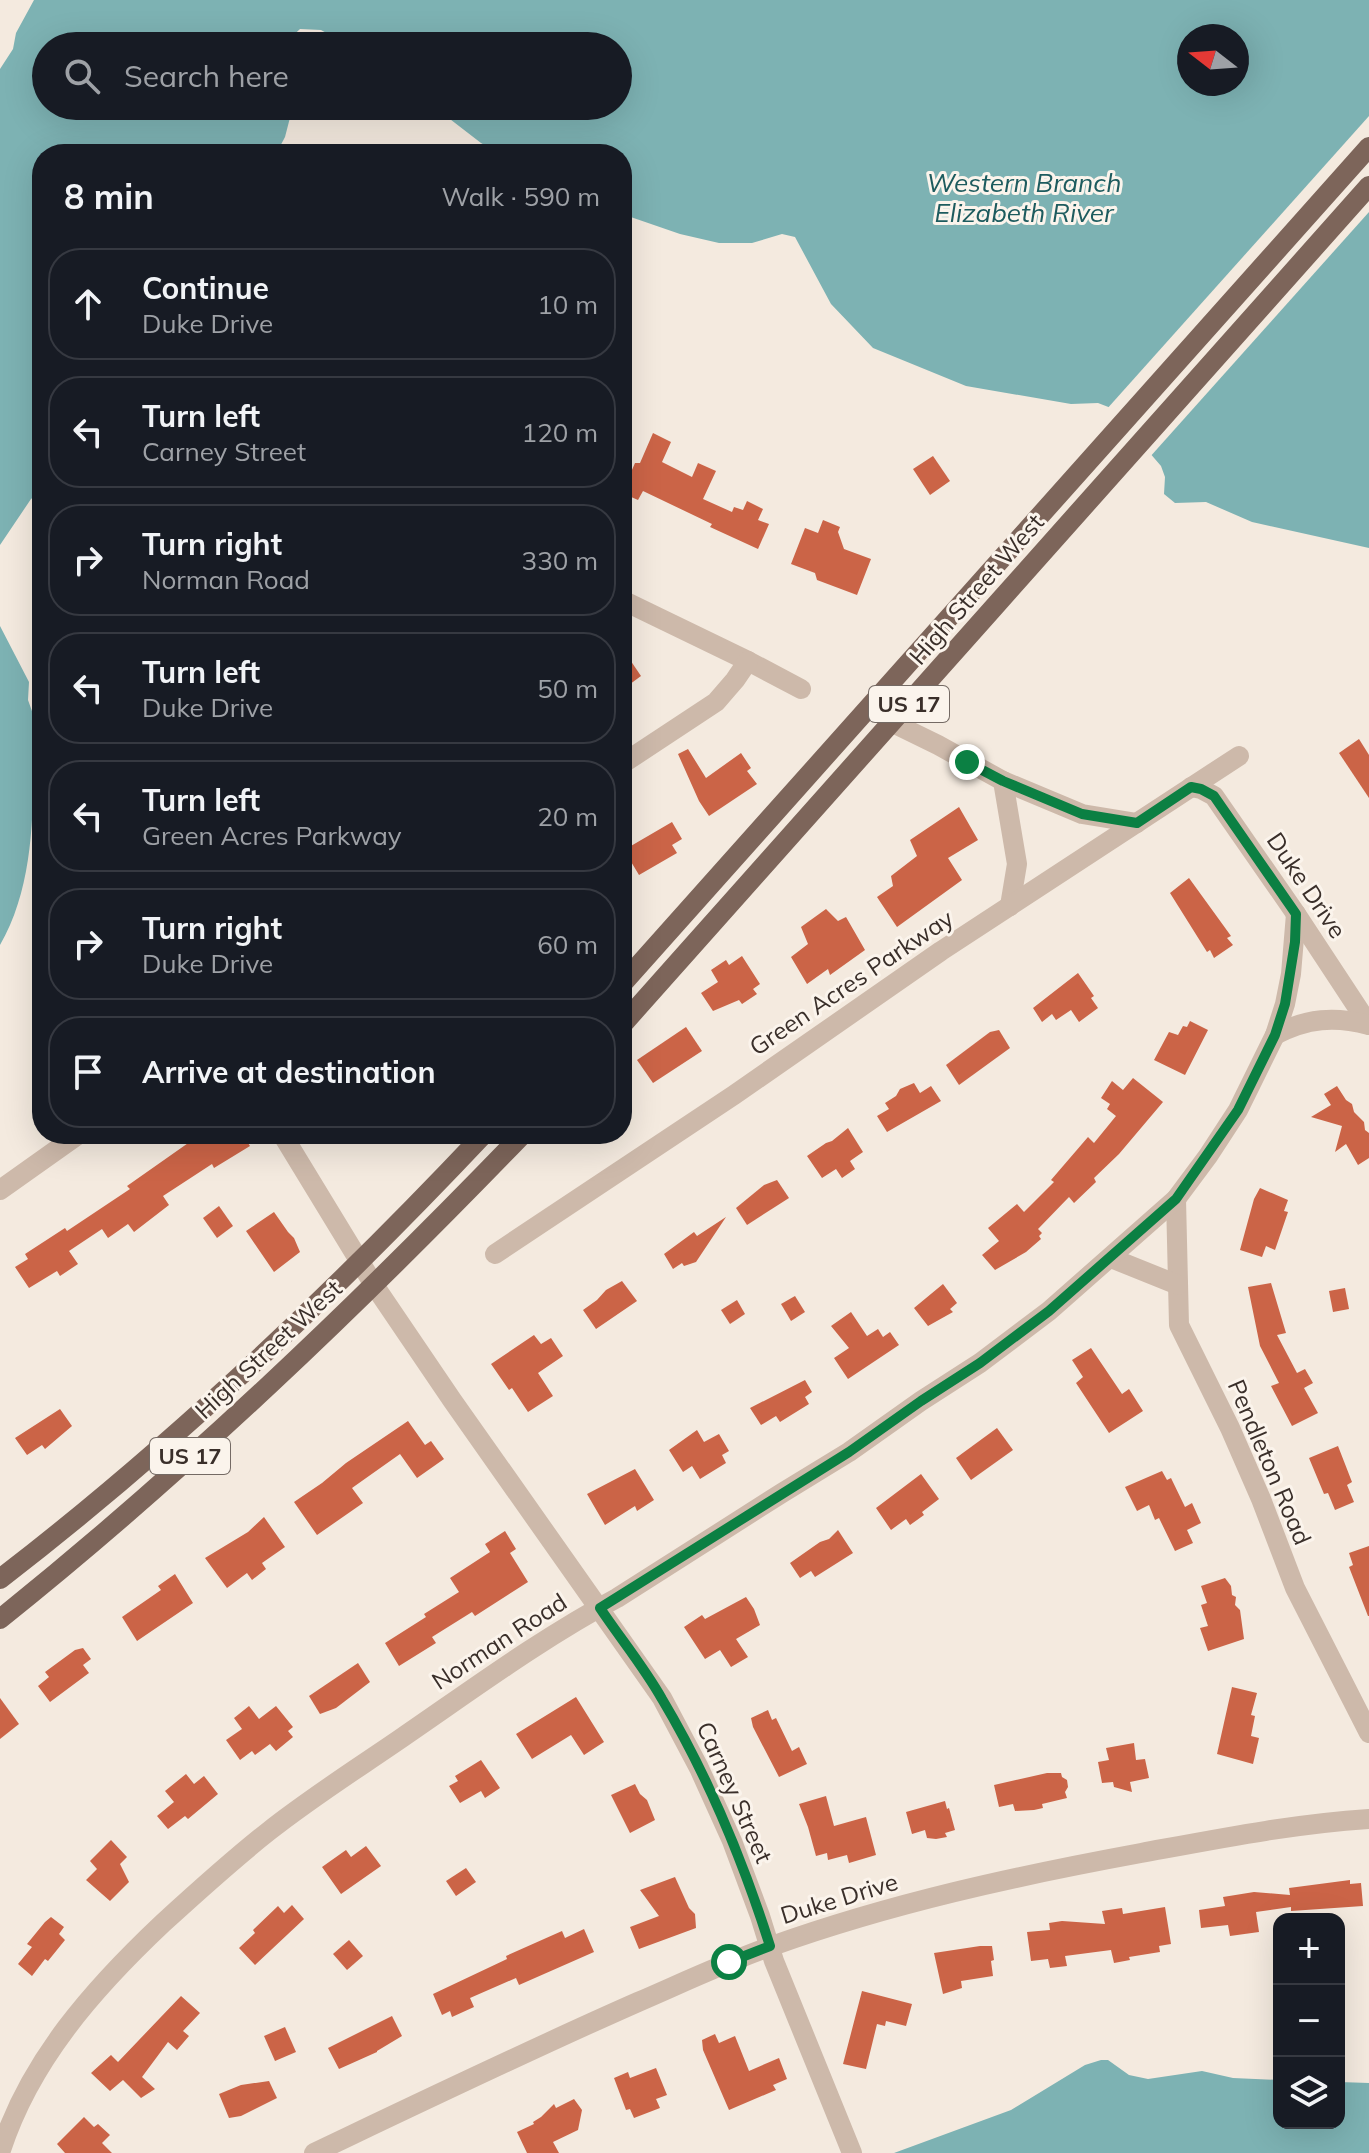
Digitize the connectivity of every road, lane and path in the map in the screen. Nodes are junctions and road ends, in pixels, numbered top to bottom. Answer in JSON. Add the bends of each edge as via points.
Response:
{"nodes":[{"id":1,"x":1369,"y":147,"type":"edge"},
{"id":2,"x":1369,"y":186,"type":"edge"},
{"id":3,"x":632,"y":605,"type":"edge"},
{"id":4,"x":748,"y":661,"type":"junction"},
{"id":5,"x":801,"y":689,"type":"dead end"},
{"id":6,"x":893,"y":723,"type":"junction"},
{"id":7,"x":1239,"y":756,"type":"dead end"},
{"id":8,"x":632,"y":757,"type":"edge"},
{"id":9,"x":1003,"y":781,"type":"junction"},
{"id":10,"x":1191,"y":787,"type":"junction"},
{"id":11,"x":1137,"y":823,"type":"junction"},
{"id":12,"x":1010,"y":906,"type":"junction"},
{"id":13,"x":1296,"y":914,"type":"junction"},
{"id":14,"x":632,"y":973,"type":"edge"},
{"id":15,"x":632,"y":1014,"type":"edge"},
{"id":16,"x":1369,"y":1025,"type":"edge"},
{"id":17,"x":1275,"y":1035,"type":"junction"},
{"id":18,"x":65,"y":1144,"type":"edge"},
{"id":19,"x":288,"y":1144,"type":"edge"},
{"id":20,"x":474,"y":1144,"type":"edge"},
{"id":21,"x":513,"y":1144,"type":"edge"},
{"id":22,"x":0,"y":1190,"type":"edge"},
{"id":23,"x":1176,"y":1199,"type":"junction"},
{"id":24,"x":495,"y":1254,"type":"dead end"},
{"id":25,"x":1111,"y":1258,"type":"junction"},
{"id":26,"x":359,"y":1261,"type":"junction"},
{"id":27,"x":374,"y":1285,"type":"junction"},
{"id":28,"x":1178,"y":1285,"type":"junction"},
{"id":29,"x":0,"y":1579,"type":"edge"},
{"id":30,"x":600,"y":1608,"type":"junction"},
{"id":31,"x":0,"y":1619,"type":"edge"},
{"id":32,"x":1369,"y":1733,"type":"edge"},
{"id":33,"x":1369,"y":1819,"type":"edge"},
{"id":34,"x":770,"y":1946,"type":"junction"},
{"id":35,"x":0,"y":2153,"type":"edge"},
{"id":36,"x":314,"y":2153,"type":"edge"},
{"id":37,"x":852,"y":2153,"type":"edge"}],
"edges":[{"from":1,"to":14,"type":"main road","name":"High Street West","number":"US 17"},
{"from":2,"to":6,"type":"main road","name":"High Street West","number":"US 17"},
{"from":3,"to":4,"type":"street"},
{"from":4,"to":5,"type":"street"},
{"from":4,"to":8,"type":"street","via":[[716,702]]},
{"from":6,"to":9,"type":"street"},
{"from":6,"to":15,"type":"main road","name":"High Street West","number":"US 17"},
{"from":7,"to":10,"type":"street","name":"Green Acres Parkway"},
{"from":9,"to":11,"type":"street","via":[[1082,814]]},
{"from":9,"to":12,"type":"street","via":[[1017,864]]},
{"from":10,"to":11,"type":"street","name":"Green Acres Parkway"},
{"from":10,"to":13,"type":"street","name":"Duke Drive","via":[[1214,796]]},
{"from":11,"to":12,"type":"street","name":"Green Acres Parkway"},
{"from":12,"to":24,"type":"street","name":"Green Acres Parkway"},
{"from":13,"to":16,"type":"street","name":"Duke Drive"},
{"from":13,"to":17,"type":"street","name":"Norman Road","via":[[1291,974]]},
{"from":16,"to":17,"type":"street","via":[[1331,1018]]},
{"from":17,"to":23,"type":"street","name":"Norman Road","via":[[1238,1110]]},
{"from":18,"to":22,"type":"street"},
{"from":19,"to":26,"type":"street","name":"Carney Street"},
{"from":20,"to":26,"type":"main road","name":"High Street West","number":"US 17"},
{"from":21,"to":27,"type":"main road","name":"High Street West","number":"US 17"},
{"from":23,"to":25,"type":"street","name":"Norman Road"},
{"from":23,"to":28,"type":"street","name":"Pendleton Road"},
{"from":25,"to":28,"type":"street"},
{"from":25,"to":30,"type":"street","name":"Norman Road","via":[[980,1363]]},
{"from":26,"to":27,"type":"street","name":"Carney Street"},
{"from":26,"to":29,"type":"main road","name":"High Street West","number":"US 17","via":[[138,1466]]},
{"from":27,"to":30,"type":"street","name":"Carney Street"},
{"from":27,"to":31,"type":"main road","name":"High Street West","number":"US 17","via":[[85,1551]]},
{"from":28,"to":32,"type":"street","name":"Pendleton Road","via":[[1179,1325],[1236,1442],[1295,1588]]},
{"from":30,"to":34,"type":"street","name":"Carney Street","via":[[662,1698],[699,1768]]},
{"from":30,"to":35,"type":"street","name":"Norman Road","via":[[320,1794],[212,1878],[114,1971],[76,2015],[25,2090]]},
{"from":33,"to":34,"type":"street","name":"Duke Drive","via":[[1085,1863],[936,1896]]},
{"from":34,"to":36,"type":"street","name":"Duke Drive","via":[[579,2028]]},
{"from":34,"to":37,"type":"street","name":"Carney Street"}]}
